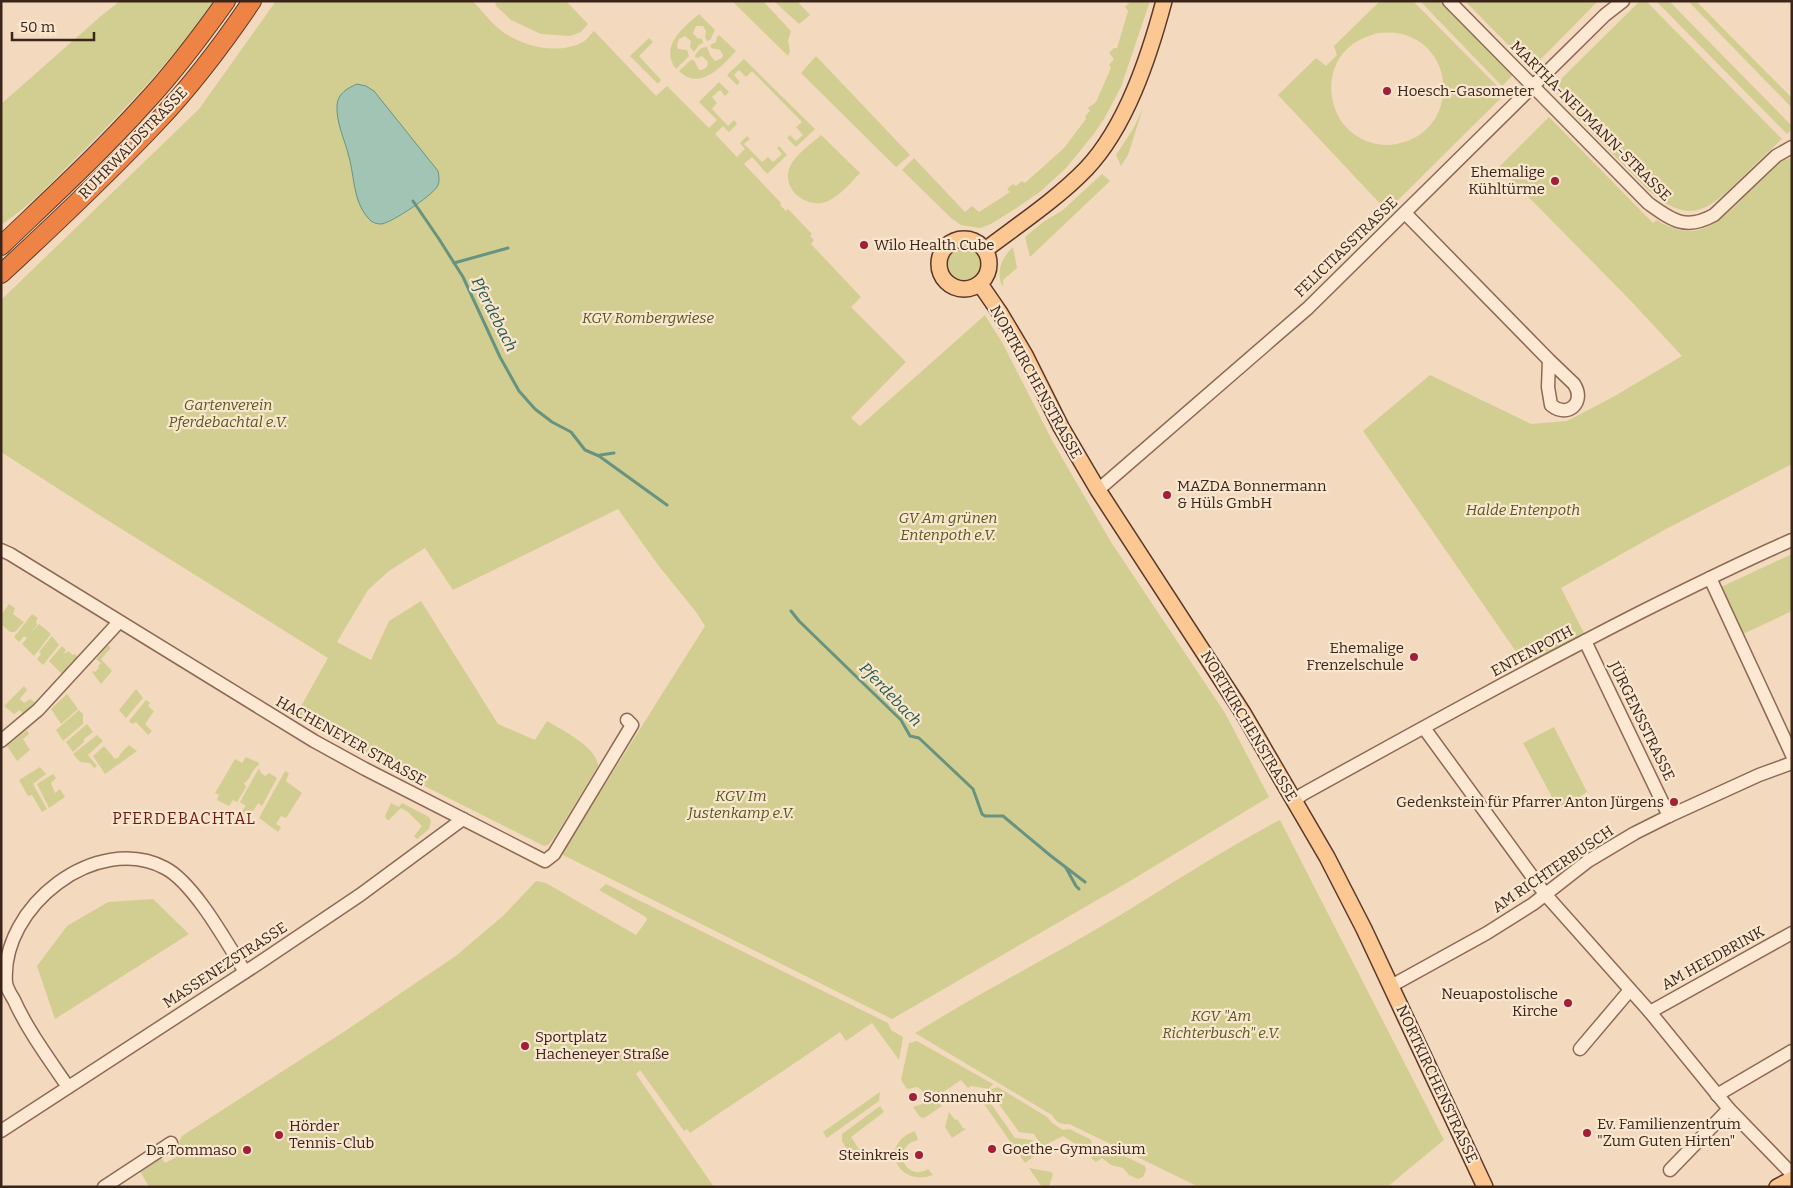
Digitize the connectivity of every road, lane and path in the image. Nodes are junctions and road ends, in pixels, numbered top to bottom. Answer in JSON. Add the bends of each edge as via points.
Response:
{"nodes":[{"id":1,"x":226,"y":1,"type":"edge"},
{"id":2,"x":252,"y":1,"type":"edge"},
{"id":3,"x":1164,"y":1,"type":"edge"},
{"id":4,"x":1449,"y":1,"type":"edge"},
{"id":5,"x":1616,"y":1,"type":"edge"},
{"id":6,"x":1622,"y":1,"type":"edge"},
{"id":7,"x":1605,"y":16,"type":"junction"},
{"id":8,"x":1533,"y":87,"type":"junction"},
{"id":9,"x":1792,"y":147,"type":"edge"},
{"id":10,"x":1405,"y":213,"type":"junction"},
{"id":11,"x":1,"y":246,"type":"edge"},
{"id":12,"x":985,"y":250,"type":"junction"},
{"id":13,"x":1,"y":274,"type":"edge"},
{"id":14,"x":980,"y":284,"type":"junction"},
{"id":15,"x":1549,"y":360,"type":"dead end"},
{"id":16,"x":1098,"y":490,"type":"junction"},
{"id":17,"x":1792,"y":540,"type":"edge"},
{"id":18,"x":1,"y":550,"type":"edge"},
{"id":19,"x":1710,"y":578,"type":"junction"},
{"id":20,"x":119,"y":622,"type":"junction"},
{"id":21,"x":1585,"y":641,"type":"junction"},
{"id":22,"x":627,"y":720,"type":"dead end"},
{"id":23,"x":1424,"y":728,"type":"junction"},
{"id":24,"x":1,"y":741,"type":"edge"},
{"id":25,"x":1792,"y":755,"type":"edge"},
{"id":26,"x":1792,"y":763,"type":"edge"},
{"id":27,"x":1294,"y":801,"type":"junction"},
{"id":28,"x":1669,"y":816,"type":"junction"},
{"id":29,"x":463,"y":819,"type":"junction"},
{"id":30,"x":1545,"y":894,"type":"junction"},
{"id":31,"x":1792,"y":933,"type":"edge"},
{"id":32,"x":246,"y":972,"type":"junction"},
{"id":33,"x":1391,"y":986,"type":"junction"},
{"id":34,"x":1630,"y":990,"type":"junction"},
{"id":35,"x":1650,"y":1012,"type":"junction"},
{"id":36,"x":1580,"y":1049,"type":"dead end"},
{"id":37,"x":1792,"y":1051,"type":"edge"},
{"id":38,"x":68,"y":1087,"type":"junction"},
{"id":39,"x":1717,"y":1096,"type":"junction"},
{"id":40,"x":1729,"y":1110,"type":"junction"},
{"id":41,"x":1,"y":1131,"type":"edge"},
{"id":42,"x":171,"y":1143,"type":"dead end"},
{"id":43,"x":1670,"y":1170,"type":"dead end"},
{"id":44,"x":1792,"y":1174,"type":"edge"},
{"id":45,"x":1792,"y":1179,"type":"edge"},
{"id":46,"x":104,"y":1187,"type":"edge"},
{"id":47,"x":1485,"y":1187,"type":"edge"},
{"id":48,"x":1777,"y":1187,"type":"edge"}],
"edges":[{"from":1,"to":11,"type":"highway","name":"RUHRWALDSTRASSE","via":[[146,103]]},
{"from":2,"to":13,"type":"highway","name":"RUHRWALDSTRASSE","via":[[234,28],[157,122]]},
{"from":3,"to":12,"type":"main road","via":[[1122,118],[1099,152],[1066,187]]},
{"from":4,"to":8,"type":"street","name":"MARTHA-NEUMANN-STRASSE"},
{"from":5,"to":7,"type":"street","name":"FELICITASSTRASSE"},
{"from":6,"to":7,"type":"street","name":"FELICITASSTRASSE"},
{"from":7,"to":8,"type":"street","name":"FELICITASSTRASSE"},
{"from":8,"to":9,"type":"street","name":"MARTHA-NEUMANN-STRASSE","via":[[1648,203],[1670,220],[1692,223],[1714,215],[1776,156]]},
{"from":8,"to":10,"type":"street","name":"FELICITASSTRASSE"},
{"from":10,"to":15,"type":"street"},
{"from":10,"to":16,"type":"street","name":"FELICITASSTRASSE","via":[[1308,308]]},
{"from":12,"to":14,"type":"main road","via":[[989,270]]},
{"from":12,"to":14,"type":"main road","via":[[974,241],[960,240],[948,245],[939,262],[950,285],[962,290]]},
{"from":14,"to":16,"type":"main road","name":"NORTKIRCHENSTRASSE","via":[[1025,355],[1061,427]]},
{"from":16,"to":27,"type":"main road","name":"NORTKIRCHENSTRASSE","via":[[1211,661]]},
{"from":17,"to":19,"type":"street","name":"ENTENPOTH"},
{"from":18,"to":20,"type":"street","name":"HACHENEYER STRASSE"},
{"from":19,"to":21,"type":"street","name":"ENTENPOTH"},
{"from":19,"to":25,"type":"street"},
{"from":20,"to":24,"type":"street","via":[[38,710]]},
{"from":20,"to":29,"type":"street","name":"HACHENEYER STRASSE","via":[[323,746]]},
{"from":21,"to":23,"type":"street","name":"ENTENPOTH"},
{"from":21,"to":28,"type":"street","name":"JÜRGENSSTRASSE"},
{"from":22,"to":29,"type":"street","name":"HACHENEYER STRASSE","via":[[632,725],[554,854],[545,861]]},
{"from":23,"to":27,"type":"street","name":"ENTENPOTH"},
{"from":23,"to":30,"type":"street"},
{"from":26,"to":28,"type":"street","name":"AM RICHTERBUSCH"},
{"from":27,"to":33,"type":"main road","name":"NORTKIRCHENSTRASSE","via":[[1338,878]]},
{"from":28,"to":30,"type":"street","name":"AM RICHTERBUSCH","via":[[1588,861]]},
{"from":29,"to":32,"type":"street","name":"MASSENEZSTRASSE"},
{"from":30,"to":33,"type":"street","name":"AM RICHTERBUSCH","via":[[1487,933]]},
{"from":30,"to":34,"type":"street"},
{"from":31,"to":35,"type":"street","name":"AM HEEDBRINK"},
{"from":32,"to":38,"type":"street","name":"MASSENEZSTRASSE"},
{"from":32,"to":38,"type":"street","via":[[197,898],[166,868],[146,860],[121,858],[78,869],[45,889],[24,910],[10,935],[4,959],[6,984],[20,1014]]},
{"from":33,"to":47,"type":"main road","name":"NORTKIRCHENSTRASSE"},
{"from":34,"to":35,"type":"street"},
{"from":34,"to":36,"type":"street"},
{"from":35,"to":39,"type":"street"},
{"from":37,"to":39,"type":"street"},
{"from":38,"to":41,"type":"street","name":"MASSENEZSTRASSE"},
{"from":39,"to":40,"type":"street"},
{"from":40,"to":43,"type":"street"},
{"from":40,"to":44,"type":"street"},
{"from":42,"to":46,"type":"street"},
{"from":45,"to":48,"type":"main road"}]}
